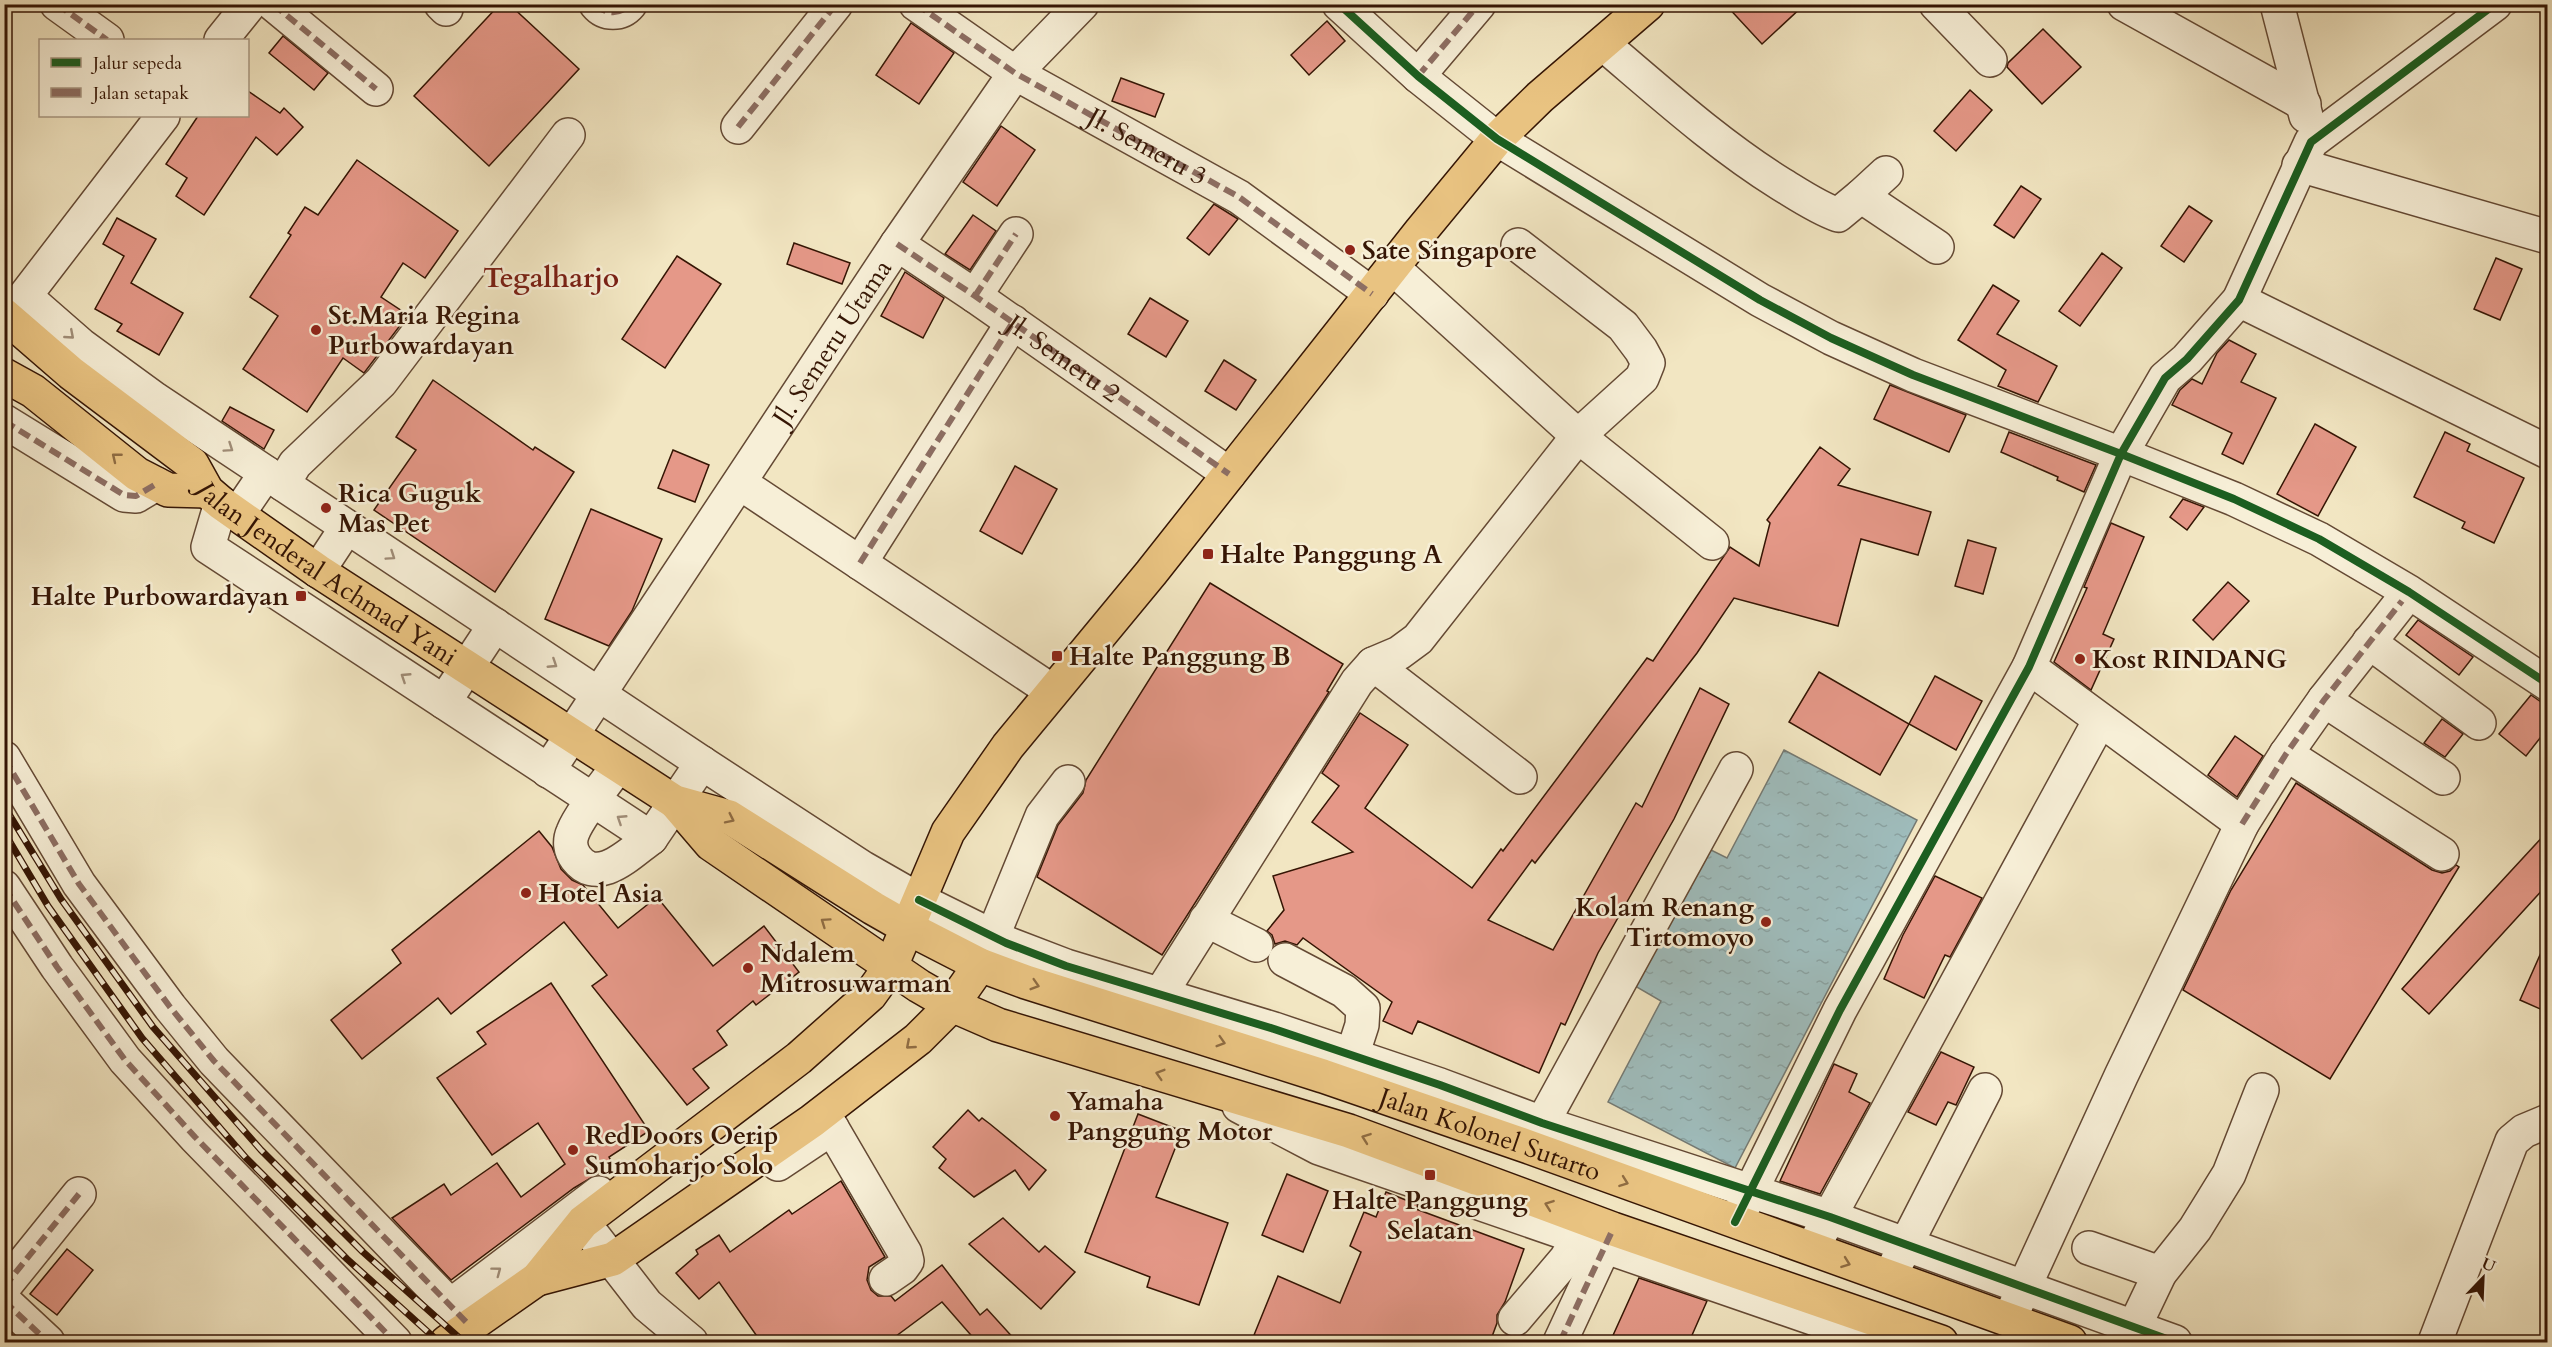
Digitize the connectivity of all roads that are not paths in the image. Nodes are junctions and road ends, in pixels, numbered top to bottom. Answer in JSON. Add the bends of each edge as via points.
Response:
{"nodes":[{"id":1,"x":57,"y":4,"type":"edge"},
{"id":2,"x":249,"y":4,"type":"edge"},
{"id":3,"x":273,"y":4,"type":"edge"},
{"id":4,"x":596,"y":4,"type":"edge"},
{"id":5,"x":630,"y":4,"type":"edge"},
{"id":6,"x":836,"y":4,"type":"edge"},
{"id":7,"x":916,"y":4,"type":"edge"},
{"id":8,"x":1082,"y":4,"type":"edge"},
{"id":9,"x":1339,"y":4,"type":"edge"},
{"id":10,"x":1479,"y":4,"type":"edge"},
{"id":11,"x":1648,"y":4,"type":"edge"},
{"id":12,"x":1936,"y":4,"type":"edge"},
{"id":13,"x":2124,"y":4,"type":"edge"},
{"id":14,"x":2277,"y":4,"type":"edge"},
{"id":15,"x":2495,"y":4,"type":"edge"},
{"id":16,"x":106,"y":39,"type":"edge"},
{"id":17,"x":222,"y":39,"type":"edge"},
{"id":18,"x":1603,"y":44,"type":"junction"},
{"id":19,"x":1990,"y":60,"type":"dead end"},
{"id":20,"x":1015,"y":73,"type":"junction"},
{"id":21,"x":1418,"y":76,"type":"junction"},
{"id":22,"x":376,"y":89,"type":"dead end"},
{"id":23,"x":2304,"y":104,"type":"junction"},
{"id":24,"x":163,"y":117,"type":"edge"},
{"id":25,"x":738,"y":127,"type":"dead end"},
{"id":26,"x":568,"y":135,"type":"dead end"},
{"id":27,"x":1497,"y":139,"type":"junction"},
{"id":28,"x":2305,"y":154,"type":"junction"},
{"id":29,"x":1886,"y":173,"type":"dead end"},
{"id":30,"x":1862,"y":196,"type":"junction"},
{"id":31,"x":1016,"y":234,"type":"dead end"},
{"id":32,"x":2547,"y":237,"type":"edge"},
{"id":33,"x":897,"y":244,"type":"junction"},
{"id":34,"x":1518,"y":245,"type":"dead end"},
{"id":35,"x":1937,"y":247,"type":"dead end"},
{"id":36,"x":1393,"y":268,"type":"junction"},
{"id":37,"x":1372,"y":294,"type":"junction"},
{"id":38,"x":975,"y":296,"type":"junction"},
{"id":39,"x":2239,"y":300,"type":"junction"},
{"id":40,"x":12,"y":310,"type":"edge"},
{"id":41,"x":1013,"y":322,"type":"junction"},
{"id":42,"x":4,"y":358,"type":"edge"},
{"id":43,"x":71,"y":374,"type":"junction"},
{"id":44,"x":4,"y":375,"type":"edge"},
{"id":45,"x":33,"y":391,"type":"junction"},
{"id":46,"x":4,"y":421,"type":"edge"},
{"id":47,"x":1578,"y":436,"type":"junction"},
{"id":48,"x":2547,"y":452,"type":"edge"},
{"id":49,"x":2121,"y":454,"type":"junction"},
{"id":50,"x":1229,"y":474,"type":"junction"},
{"id":51,"x":274,"y":479,"type":"junction"},
{"id":52,"x":740,"y":483,"type":"junction"},
{"id":53,"x":156,"y":484,"type":"junction"},
{"id":54,"x":222,"y":502,"type":"junction"},
{"id":55,"x":347,"y":527,"type":"junction"},
{"id":56,"x":1712,"y":543,"type":"dead end"},
{"id":57,"x":860,"y":563,"type":"junction"},
{"id":58,"x":318,"y":571,"type":"junction"},
{"id":59,"x":2402,"y":602,"type":"dead end"},
{"id":60,"x":495,"y":625,"type":"junction"},
{"id":61,"x":2369,"y":642,"type":"junction"},
{"id":62,"x":1373,"y":664,"type":"junction"},
{"id":63,"x":2029,"y":667,"type":"junction"},
{"id":64,"x":467,"y":668,"type":"junction"},
{"id":65,"x":2547,"y":684,"type":"edge"},
{"id":66,"x":1052,"y":691,"type":"junction"},
{"id":67,"x":599,"y":694,"type":"junction"},
{"id":68,"x":2324,"y":699,"type":"junction"},
{"id":69,"x":444,"y":702,"type":"junction"},
{"id":70,"x":2100,"y":720,"type":"junction"},
{"id":71,"x":2479,"y":723,"type":"dead end"},
{"id":72,"x":570,"y":736,"type":"junction"},
{"id":73,"x":2286,"y":754,"type":"junction"},
{"id":74,"x":4,"y":758,"type":"edge"},
{"id":75,"x":702,"y":763,"type":"junction"},
{"id":76,"x":618,"y":766,"type":"junction"},
{"id":77,"x":1736,"y":769,"type":"dead end"},
{"id":78,"x":548,"y":771,"type":"junction"},
{"id":79,"x":1520,"y":777,"type":"dead end"},
{"id":80,"x":2443,"y":778,"type":"dead end"},
{"id":81,"x":1068,"y":782,"type":"dead end"},
{"id":82,"x":594,"y":801,"type":"junction"},
{"id":83,"x":675,"y":802,"type":"junction"},
{"id":84,"x":2242,"y":825,"type":"junction"},
{"id":85,"x":651,"y":838,"type":"junction"},
{"id":86,"x":2442,"y":854,"type":"dead end"},
{"id":87,"x":4,"y":887,"type":"edge"},
{"id":88,"x":914,"y":914,"type":"junction"},
{"id":89,"x":1206,"y":920,"type":"junction"},
{"id":90,"x":1256,"y":945,"type":"dead end"},
{"id":91,"x":987,"y":951,"type":"junction"},
{"id":92,"x":1285,"y":960,"type":"dead end"},
{"id":93,"x":891,"y":966,"type":"junction"},
{"id":94,"x":952,"y":1005,"type":"junction"},
{"id":95,"x":1153,"y":1006,"type":"junction"},
{"id":96,"x":1352,"y":1056,"type":"junction"},
{"id":97,"x":1129,"y":1065,"type":"junction"},
{"id":98,"x":1985,"y":1090,"type":"dead end"},
{"id":99,"x":2262,"y":1090,"type":"dead end"},
{"id":100,"x":827,"y":1121,"type":"junction"},
{"id":101,"x":2547,"y":1121,"type":"edge"},
{"id":102,"x":1536,"y":1135,"type":"junction"},
{"id":103,"x":670,"y":1148,"type":"junction"},
{"id":104,"x":1751,"y":1191,"type":"junction"},
{"id":105,"x":79,"y":1194,"type":"dead end"},
{"id":106,"x":709,"y":1202,"type":"junction"},
{"id":107,"x":579,"y":1217,"type":"junction"},
{"id":108,"x":1830,"y":1217,"type":"junction"},
{"id":109,"x":1735,"y":1222,"type":"junction"},
{"id":110,"x":1596,"y":1234,"type":"junction"},
{"id":111,"x":1906,"y":1243,"type":"junction"},
{"id":112,"x":2089,"y":1248,"type":"dead end"},
{"id":113,"x":1811,"y":1251,"type":"junction"},
{"id":114,"x":617,"y":1265,"type":"junction"},
{"id":115,"x":2160,"y":1273,"type":"junction"},
{"id":116,"x":1888,"y":1278,"type":"junction"},
{"id":117,"x":886,"y":1279,"type":"dead end"},
{"id":118,"x":537,"y":1280,"type":"junction"},
{"id":119,"x":1733,"y":1280,"type":"junction"},
{"id":120,"x":4,"y":1287,"type":"edge"},
{"id":121,"x":2024,"y":1288,"type":"junction"},
{"id":122,"x":4,"y":1301,"type":"edge"},
{"id":123,"x":1515,"y":1319,"type":"dead end"},
{"id":124,"x":2009,"y":1320,"type":"junction"},
{"id":125,"x":456,"y":1325,"type":"edge"},
{"id":126,"x":1813,"y":1331,"type":"edge"},
{"id":127,"x":2130,"y":1335,"type":"edge"},
{"id":128,"x":48,"y":1342,"type":"edge"},
{"id":129,"x":395,"y":1342,"type":"edge"},
{"id":130,"x":691,"y":1342,"type":"edge"},
{"id":131,"x":1560,"y":1342,"type":"edge"},
{"id":132,"x":1882,"y":1342,"type":"edge"},
{"id":133,"x":1941,"y":1342,"type":"edge"},
{"id":134,"x":2070,"y":1342,"type":"edge"},
{"id":135,"x":2175,"y":1342,"type":"edge"},
{"id":136,"x":2435,"y":1342,"type":"edge"}],
"edges":[{"from":1,"to":16,"type":"street"},
{"from":2,"to":17,"type":"street"},
{"from":3,"to":22,"type":"street"},
{"from":4,"to":5,"type":"street","via":[[610,13]]},
{"from":6,"to":25,"type":"street"},
{"from":7,"to":20,"type":"street","name":"Jl. Semeru 3"},
{"from":8,"to":20,"type":"street","name":"Jl. Semeru Utama"},
{"from":9,"to":21,"type":"street"},
{"from":10,"to":21,"type":"street"},
{"from":11,"to":18,"type":"main road"},
{"from":12,"to":19,"type":"street"},
{"from":13,"to":23,"type":"street"},
{"from":14,"to":23,"type":"street"},
{"from":15,"to":28,"type":"street"},
{"from":18,"to":27,"type":"main road"},
{"from":18,"to":30,"type":"street","via":[[1731,150],[1814,204],[1838,214]]},
{"from":20,"to":33,"type":"street","name":"Jl. Semeru Utama"},
{"from":20,"to":37,"type":"street","name":"Jl. Semeru 3","via":[[1239,197]]},
{"from":21,"to":27,"type":"street"},
{"from":23,"to":28,"type":"street"},
{"from":24,"to":40,"type":"street"},
{"from":26,"to":51,"type":"street","via":[[381,382],[296,464]]},
{"from":27,"to":36,"type":"main road"},
{"from":27,"to":49,"type":"street","via":[[1760,300],[1831,338],[1913,375]]},
{"from":28,"to":32,"type":"street"},
{"from":28,"to":39,"type":"street"},
{"from":29,"to":30,"type":"street"},
{"from":30,"to":35,"type":"street"},
{"from":31,"to":38,"type":"street"},
{"from":33,"to":38,"type":"street","name":"Jl. Semeru 2"},
{"from":33,"to":52,"type":"street","name":"Jl. Semeru Utama"},
{"from":34,"to":47,"type":"street","via":[[1623,326],[1648,363],[1642,378]]},
{"from":36,"to":37,"type":"main road"},
{"from":36,"to":47,"type":"street"},
{"from":37,"to":50,"type":"main road"},
{"from":38,"to":41,"type":"street","name":"Jl. Semeru 2"},
{"from":39,"to":48,"type":"street"},
{"from":39,"to":49,"type":"street","via":[[2187,360],[2165,378]]},
{"from":40,"to":43,"type":"main road","name":"Jalan Jenderal Achmad Yani"},
{"from":40,"to":51,"type":"street","one_way":true,"via":[[89,351]]},
{"from":41,"to":50,"type":"street","name":"Jl. Semeru 2"},
{"from":41,"to":57,"type":"street"},
{"from":42,"to":45,"type":"main road"},
{"from":43,"to":45,"type":"main road"},
{"from":43,"to":54,"type":"main road","name":"Jalan Jenderal Achmad Yani","via":[[192,464]]},
{"from":44,"to":45,"type":"main road"},
{"from":53,"to":45,"type":"main road","one_way":true,"via":[[137,474]]},
{"from":46,"to":53,"type":"street","via":[[124,495],[136,496]]},
{"from":47,"to":56,"type":"street"},
{"from":47,"to":62,"type":"street","via":[[1418,639],[1399,654]]},
{"from":49,"to":63,"type":"street"},
{"from":49,"to":65,"type":"street","via":[[2234,499],[2319,539],[2409,592]]},
{"from":50,"to":66,"type":"main road"},
{"from":51,"to":54,"type":"street"},
{"from":51,"to":55,"type":"street"},
{"from":52,"to":57,"type":"street"},
{"from":52,"to":67,"type":"street","name":"Jl. Semeru Utama"},
{"from":53,"to":54,"type":"main road"},
{"from":54,"to":58,"type":"main road","name":"Jalan Jenderal Achmad Yani"},
{"from":69,"to":54,"type":"street","one_way":true,"via":[[208,548]]},
{"from":55,"to":58,"type":"street"},
{"from":55,"to":60,"type":"street","one_way":true},
{"from":57,"to":66,"type":"street"},
{"from":58,"to":64,"type":"main road","name":"Jalan Jenderal Achmad Yani"},
{"from":59,"to":61,"type":"street"},
{"from":60,"to":64,"type":"street"},
{"from":60,"to":67,"type":"street","one_way":true},
{"from":61,"to":68,"type":"street"},
{"from":61,"to":71,"type":"street"},
{"from":62,"to":79,"type":"street"},
{"from":62,"to":89,"type":"street","via":[[1342,703]]},
{"from":63,"to":70,"type":"street"},
{"from":63,"to":104,"type":"street","via":[[1840,1010]]},
{"from":64,"to":69,"type":"street"},
{"from":64,"to":72,"type":"main road","name":"Jalan Jenderal Achmad Yani"},
{"from":66,"to":88,"type":"main road","via":[[948,832]]},
{"from":67,"to":72,"type":"street","name":"Jl. Semeru Utama"},
{"from":67,"to":75,"type":"street"},
{"from":68,"to":73,"type":"street"},
{"from":68,"to":80,"type":"street"},
{"from":69,"to":78,"type":"street"},
{"from":70,"to":84,"type":"street"},
{"from":70,"to":108,"type":"street"},
{"from":72,"to":76,"type":"main road","name":"Jalan Jenderal Achmad Yani"},
{"from":72,"to":78,"type":"street","name":"Jl. Semeru Utama"},
{"from":73,"to":84,"type":"street"},
{"from":73,"to":86,"type":"street"},
{"from":74,"to":125,"type":"street","via":[[79,884],[178,1016],[214,1061]]},
{"from":75,"to":83,"type":"street"},
{"from":75,"to":88,"type":"street","via":[[863,868]]},
{"from":76,"to":82,"type":"street"},
{"from":76,"to":83,"type":"main road","name":"Jalan Jenderal Achmad Yani"},
{"from":77,"to":102,"type":"street"},
{"from":78,"to":82,"type":"street"},
{"from":81,"to":91,"type":"street","via":[[1042,816]]},
{"from":85,"to":82,"type":"street","one_way":true},
{"from":82,"to":85,"type":"street","via":[[574,830],[570,844],[584,866],[604,870]]},
{"from":83,"to":85,"type":"street"},
{"from":83,"to":88,"type":"main road","name":"Jalan Jenderal Achmad Yani","one_way":true,"via":[[729,817],[873,908]]},
{"from":93,"to":83,"type":"main road","name":"Jalan Jenderal Achmad Yani","one_way":true,"via":[[711,844]]},
{"from":84,"to":121,"type":"street"},
{"from":87,"to":129,"type":"street","via":[[125,1060]]},
{"from":88,"to":91,"type":"street"},
{"from":88,"to":93,"type":"main road"},
{"from":89,"to":90,"type":"street"},
{"from":89,"to":95,"type":"street"},
{"from":91,"to":94,"type":"main road"},
{"from":91,"to":95,"type":"main road","name":"Jalan Kolonel Sutarto","via":[[1026,982]]},
{"from":92,"to":96,"type":"street","via":[[1344,991],[1363,1008]]},
{"from":93,"to":94,"type":"main road","name":"Jalan Kolonel Sutarto"},
{"from":93,"to":103,"type":"main road","via":[[870,995],[800,1058]]},
{"from":94,"to":97,"type":"main road","name":"Jalan Kolonel Sutarto","via":[[998,1025]]},
{"from":94,"to":100,"type":"main road","one_way":true},
{"from":95,"to":96,"type":"street"},
{"from":95,"to":97,"type":"main road"},
{"from":95,"to":102,"type":"main road","name":"Jalan Kolonel Sutarto","one_way":true,"via":[[1323,1076]]},
{"from":96,"to":102,"type":"street","via":[[1440,1085]]},
{"from":110,"to":97,"type":"main road","name":"Jalan Kolonel Sutarto","one_way":true,"via":[[1349,1131]]},
{"from":98,"to":111,"type":"street"},
{"from":99,"to":115,"type":"street","via":[[2229,1174],[2195,1229]]},
{"from":100,"to":106,"type":"main road"},
{"from":100,"to":117,"type":"street","via":[[905,1253],[907,1261],[902,1268]]},
{"from":101,"to":136,"type":"street","via":[[2512,1141]]},
{"from":102,"to":104,"type":"street"},
{"from":102,"to":109,"type":"main road","name":"Jalan Kolonel Sutarto","one_way":true},
{"from":103,"to":106,"type":"main road"},
{"from":103,"to":107,"type":"main road"},
{"from":104,"to":108,"type":"street"},
{"from":104,"to":109,"type":"street"},
{"from":105,"to":120,"type":"street"},
{"from":106,"to":114,"type":"main road"},
{"from":107,"to":114,"type":"street"},
{"from":107,"to":118,"type":"main road"},
{"from":125,"to":107,"type":"street","one_way":true},
{"from":108,"to":111,"type":"street"},
{"from":108,"to":113,"type":"street"},
{"from":109,"to":113,"type":"main road","name":"Jalan Kolonel Sutarto"},
{"from":110,"to":119,"type":"main road","name":"Jalan Kolonel Sutarto"},
{"from":110,"to":123,"type":"street","via":[[1566,1259]]},
{"from":110,"to":131,"type":"street"},
{"from":111,"to":116,"type":"street"},
{"from":111,"to":121,"type":"street"},
{"from":112,"to":115,"type":"street"},
{"from":113,"to":116,"type":"main road","name":"Jalan Kolonel Sutarto","one_way":true},
{"from":114,"to":118,"type":"main road"},
{"from":114,"to":130,"type":"street","via":[[648,1305]]},
{"from":115,"to":127,"type":"street"},
{"from":116,"to":124,"type":"main road","name":"Jalan Kolonel Sutarto"},
{"from":118,"to":125,"type":"main road"},
{"from":119,"to":126,"type":"street"},
{"from":119,"to":133,"type":"main road","name":"Jalan Kolonel Sutarto"},
{"from":121,"to":124,"type":"street"},
{"from":121,"to":127,"type":"street"},
{"from":122,"to":128,"type":"street"},
{"from":124,"to":134,"type":"main road","name":"Jalan Kolonel Sutarto"},
{"from":126,"to":132,"type":"street"},
{"from":127,"to":135,"type":"street"}]}
